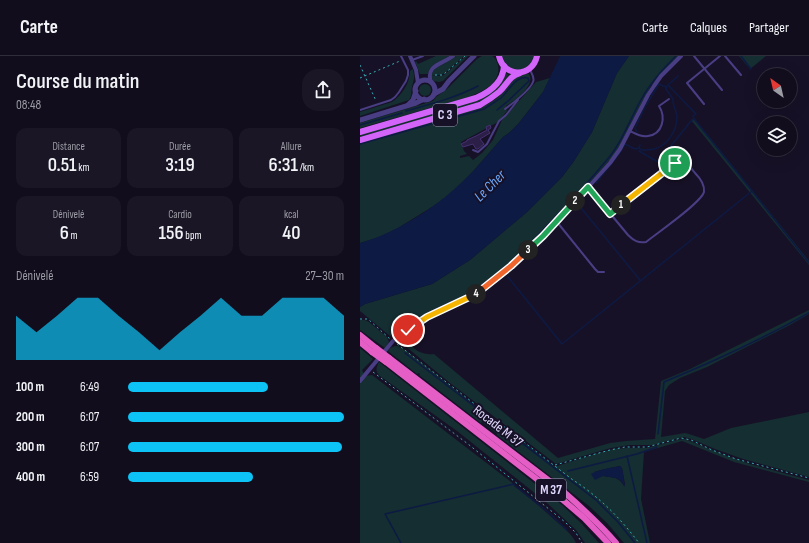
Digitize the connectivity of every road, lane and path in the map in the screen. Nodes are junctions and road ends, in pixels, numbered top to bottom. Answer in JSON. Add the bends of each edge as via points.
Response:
{"nodes":[{"id":1,"x":401,"y":56,"type":"edge"},
{"id":2,"x":423,"y":56,"type":"edge"},
{"id":3,"x":453,"y":56,"type":"edge"},
{"id":4,"x":465,"y":56,"type":"edge"},
{"id":5,"x":474,"y":56,"type":"edge"},
{"id":6,"x":537,"y":56,"type":"edge"},
{"id":7,"x":681,"y":56,"type":"edge"},
{"id":8,"x":694,"y":56,"type":"edge"},
{"id":9,"x":720,"y":56,"type":"edge"},
{"id":10,"x":726,"y":56,"type":"edge"},
{"id":11,"x":411,"y":58,"type":"edge"},
{"id":12,"x":403,"y":60,"type":"junction"},
{"id":13,"x":500,"y":60,"type":"edge"},
{"id":14,"x":360,"y":65,"type":"edge"},
{"id":15,"x":530,"y":69,"type":"junction"},
{"id":16,"x":705,"y":69,"type":"junction"},
{"id":17,"x":520,"y":72,"type":"junction"},
{"id":18,"x":430,"y":75,"type":"junction"},
{"id":19,"x":741,"y":75,"type":"dead end"},
{"id":20,"x":365,"y":76,"type":"junction"},
{"id":21,"x":360,"y":78,"type":"edge"},
{"id":22,"x":449,"y":81,"type":"junction"},
{"id":23,"x":432,"y":82,"type":"junction"},
{"id":24,"x":418,"y":83,"type":"junction"},
{"id":25,"x":416,"y":90,"type":"junction"},
{"id":26,"x":722,"y":90,"type":"dead end"},
{"id":27,"x":434,"y":94,"type":"junction"},
{"id":28,"x":669,"y":99,"type":"dead end"},
{"id":29,"x":424,"y":100,"type":"junction"},
{"id":30,"x":518,"y":100,"type":"junction"},
{"id":31,"x":704,"y":104,"type":"dead end"},
{"id":32,"x":377,"y":105,"type":"junction"},
{"id":33,"x":408,"y":105,"type":"junction"},
{"id":34,"x":505,"y":109,"type":"dead end"},
{"id":35,"x":360,"y":110,"type":"edge"},
{"id":36,"x":360,"y":120,"type":"edge"},
{"id":37,"x":629,"y":130,"type":"junction"},
{"id":38,"x":360,"y":132,"type":"edge"},
{"id":39,"x":360,"y":140,"type":"edge"},
{"id":40,"x":473,"y":150,"type":"dead end"},
{"id":41,"x":588,"y":187,"type":"junction"},
{"id":42,"x":610,"y":214,"type":"junction"},
{"id":43,"x":556,"y":221,"type":"junction"},
{"id":44,"x":604,"y":272,"type":"dead end"},
{"id":45,"x":360,"y":319,"type":"edge"},
{"id":46,"x":360,"y":335,"type":"edge"},
{"id":47,"x":393,"y":341,"type":"junction"},
{"id":48,"x":360,"y":342,"type":"edge"},
{"id":49,"x":374,"y":350,"type":"junction"},
{"id":50,"x":369,"y":370,"type":"junction"},
{"id":51,"x":360,"y":381,"type":"edge"},
{"id":52,"x":491,"y":440,"type":"junction"},
{"id":53,"x":555,"y":465,"type":"junction"},
{"id":54,"x":809,"y":478,"type":"edge"},
{"id":55,"x":594,"y":528,"type":"junction"},
{"id":56,"x":582,"y":543,"type":"edge"},
{"id":57,"x":602,"y":543,"type":"edge"},
{"id":58,"x":608,"y":543,"type":"edge"},
{"id":59,"x":616,"y":543,"type":"edge"},
{"id":60,"x":639,"y":543,"type":"edge"}],
"edges":[{"from":1,"to":12,"type":"lane"},
{"from":2,"to":11,"type":"lane"},
{"from":3,"to":18,"type":"street","via":[[433,68]]},
{"from":4,"to":18,"type":"path","via":[[444,74]]},
{"from":5,"to":22,"type":"street"},
{"from":6,"to":15,"type":"main road"},
{"from":7,"to":37,"type":"street","via":[[658,80]]},
{"from":8,"to":16,"type":"lane"},
{"from":9,"to":16,"type":"lane"},
{"from":10,"to":19,"type":"lane"},
{"from":11,"to":24,"type":"street"},
{"from":12,"to":20,"type":"path"},
{"from":12,"to":32,"type":"lane","via":[[408,70],[406,81],[396,97]]},
{"from":13,"to":17,"type":"main road","via":[[506,68]]},
{"from":13,"to":38,"type":"main road","number":"C 3","via":[[502,76],[498,83],[476,98]]},
{"from":14,"to":20,"type":"path"},
{"from":15,"to":17,"type":"main road"},
{"from":15,"to":30,"type":"lane","via":[[533,82]]},
{"from":16,"to":26,"type":"lane"},
{"from":16,"to":31,"type":"lane","via":[[687,84]]},
{"from":17,"to":39,"type":"main road","number":"C 3","via":[[494,96],[480,104]]},
{"from":18,"to":23,"type":"street"},
{"from":20,"to":21,"type":"path"},
{"from":20,"to":32,"type":"path"},
{"from":22,"to":23,"type":"street","via":[[439,85]]},
{"from":22,"to":27,"type":"street","via":[[443,89]]},
{"from":23,"to":24,"type":"street","via":[[422,80]]},
{"from":23,"to":27,"type":"street"},
{"from":24,"to":25,"type":"street"},
{"from":25,"to":29,"type":"street","via":[[419,98]]},
{"from":25,"to":33,"type":"street","via":[[413,100]]},
{"from":27,"to":29,"type":"street"},
{"from":28,"to":37,"type":"lane","via":[[660,106],[663,122],[655,133],[641,136]]},
{"from":29,"to":33,"type":"street"},
{"from":30,"to":34,"type":"lane"},
{"from":30,"to":40,"type":"lane","via":[[499,121],[487,144],[478,152]]},
{"from":32,"to":35,"type":"lane"},
{"from":33,"to":36,"type":"street"},
{"from":37,"to":41,"type":"street","via":[[615,155]]},
{"from":41,"to":42,"type":"lane"},
{"from":41,"to":43,"type":"street"},
{"from":42,"to":42,"type":"lane","via":[[633,241],[646,242],[699,199],[704,193],[703,183],[691,167],[675,163]]},
{"from":43,"to":44,"type":"lane","via":[[595,269]]},
{"from":43,"to":47,"type":"street","via":[[511,266],[476,294],[427,317]]},
{"from":45,"to":47,"type":"path","via":[[368,319]]},
{"from":46,"to":49,"type":"highway","name":"Rocade M 37","number":"M 37"},
{"from":47,"to":50,"type":"street"},
{"from":47,"to":53,"type":"path"},
{"from":48,"to":49,"type":"highway","name":"Rocade M 37","number":"M 37"},
{"from":49,"to":52,"type":"highway","name":"Rocade M 37","number":"M 37","bridge":true},
{"from":50,"to":51,"type":"street"},
{"from":50,"to":56,"type":"path","via":[[468,444],[565,522]]},
{"from":52,"to":55,"type":"highway","name":"Rocade M 37","number":"M 37"},
{"from":52,"to":59,"type":"highway","name":"Rocade M 37","number":"M 37","via":[[565,493]]},
{"from":53,"to":54,"type":"path","via":[[610,450],[647,447],[681,438],[736,459]]},
{"from":53,"to":60,"type":"path","via":[[612,511]]},
{"from":55,"to":57,"type":"highway"},
{"from":55,"to":58,"type":"highway","name":"Rocade M 37","number":"M 37"}]}
